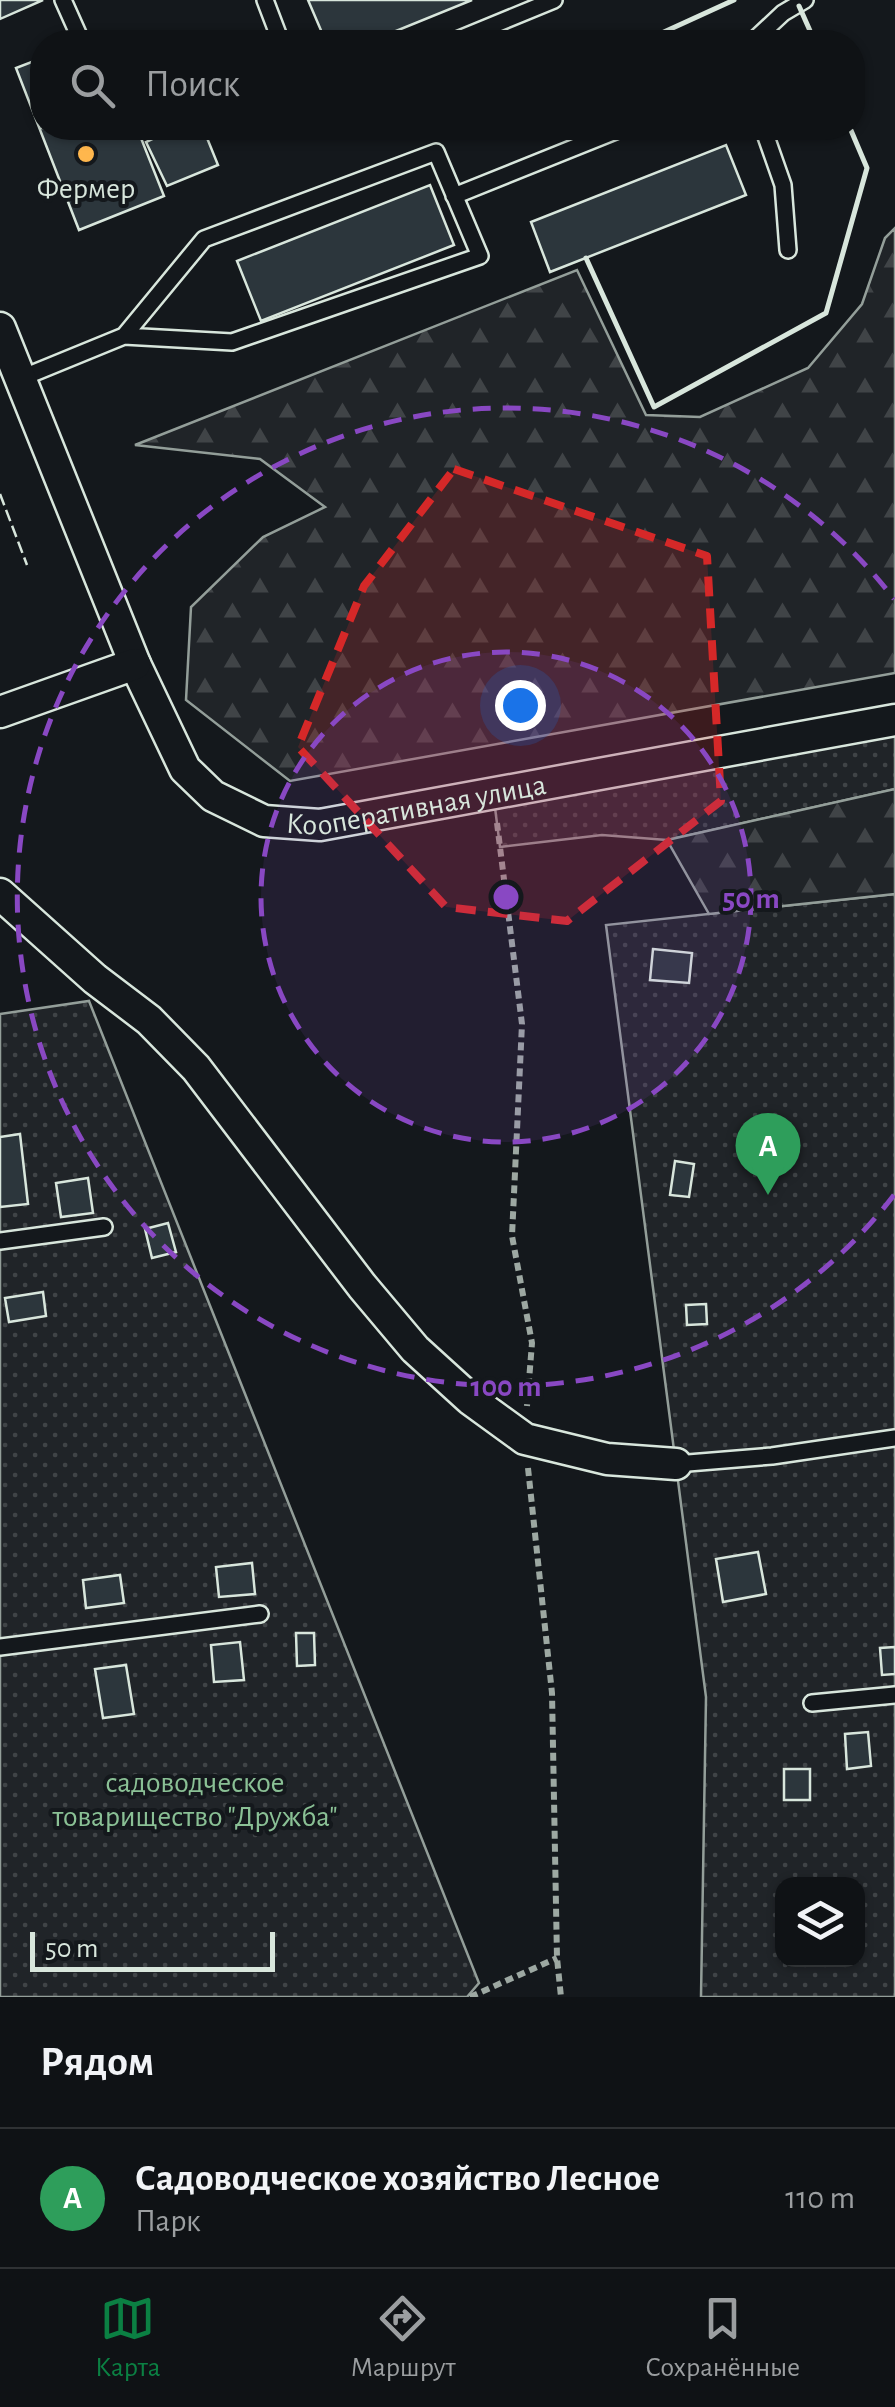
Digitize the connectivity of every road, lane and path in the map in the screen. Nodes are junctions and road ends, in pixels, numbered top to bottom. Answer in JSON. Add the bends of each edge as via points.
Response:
{"nodes":[{"id":1,"x":63,"y":0,"type":"edge"},
{"id":2,"x":264,"y":0,"type":"edge"},
{"id":3,"x":554,"y":0,"type":"edge"},
{"id":4,"x":805,"y":0,"type":"edge"},
{"id":5,"x":76,"y":30,"type":"edge"},
{"id":6,"x":276,"y":30,"type":"edge"},
{"id":7,"x":481,"y":30,"type":"edge"},
{"id":8,"x":765,"y":30,"type":"edge"},
{"id":9,"x":593,"y":140,"type":"edge"},
{"id":10,"x":767,"y":140,"type":"edge"},
{"id":11,"x":454,"y":196,"type":"junction"},
{"id":12,"x":788,"y":250,"type":"dead end"},
{"id":13,"x":0,"y":328,"type":"edge"},
{"id":14,"x":124,"y":336,"type":"junction"},
{"id":15,"x":18,"y":379,"type":"junction"},
{"id":16,"x":135,"y":664,"type":"junction"},
{"id":17,"x":0,"y":712,"type":"edge"},
{"id":18,"x":895,"y":720,"type":"edge"},
{"id":19,"x":0,"y":894,"type":"edge"},
{"id":20,"x":104,"y":1227,"type":"dead end"},
{"id":21,"x":0,"y":1242,"type":"edge"},
{"id":22,"x":895,"y":1438,"type":"edge"},
{"id":23,"x":676,"y":1464,"type":"joint"},
{"id":24,"x":260,"y":1614,"type":"dead end"},
{"id":25,"x":0,"y":1647,"type":"edge"},
{"id":26,"x":895,"y":1695,"type":"edge"},
{"id":27,"x":812,"y":1702,"type":"dead end"},
{"id":28,"x":557,"y":1958,"type":"dead end"},
{"id":29,"x":470,"y":1997,"type":"edge"}],
"edges":[{"from":1,"to":5,"type":"lane"},
{"from":2,"to":6,"type":"lane"},
{"from":3,"to":7,"type":"lane"},
{"from":4,"to":8,"type":"lane"},
{"from":9,"to":11,"type":"lane"},
{"from":10,"to":12,"type":"lane","via":[[783,185]]},
{"from":11,"to":14,"type":"lane","via":[[436,152],[204,239]]},
{"from":11,"to":14,"type":"lane","via":[[480,256],[232,342]]},
{"from":13,"to":15,"type":"street","name":"Кооперативная улица"},
{"from":14,"to":15,"type":"lane"},
{"from":15,"to":16,"type":"street","name":"Кооперативная улица"},
{"from":16,"to":17,"type":"street"},
{"from":16,"to":18,"type":"street","name":"Кооперативная улица","via":[[185,768],[212,796],[264,821],[320,824]]},
{"from":19,"to":23,"type":"street","via":[[196,1068],[362,1286],[415,1349],[470,1399],[525,1439],[607,1459]]},
{"from":20,"to":21,"type":"lane"},
{"from":22,"to":23,"type":"lane"},
{"from":24,"to":25,"type":"lane"},
{"from":26,"to":27,"type":"lane"},
{"from":28,"to":29,"type":"path"}]}
